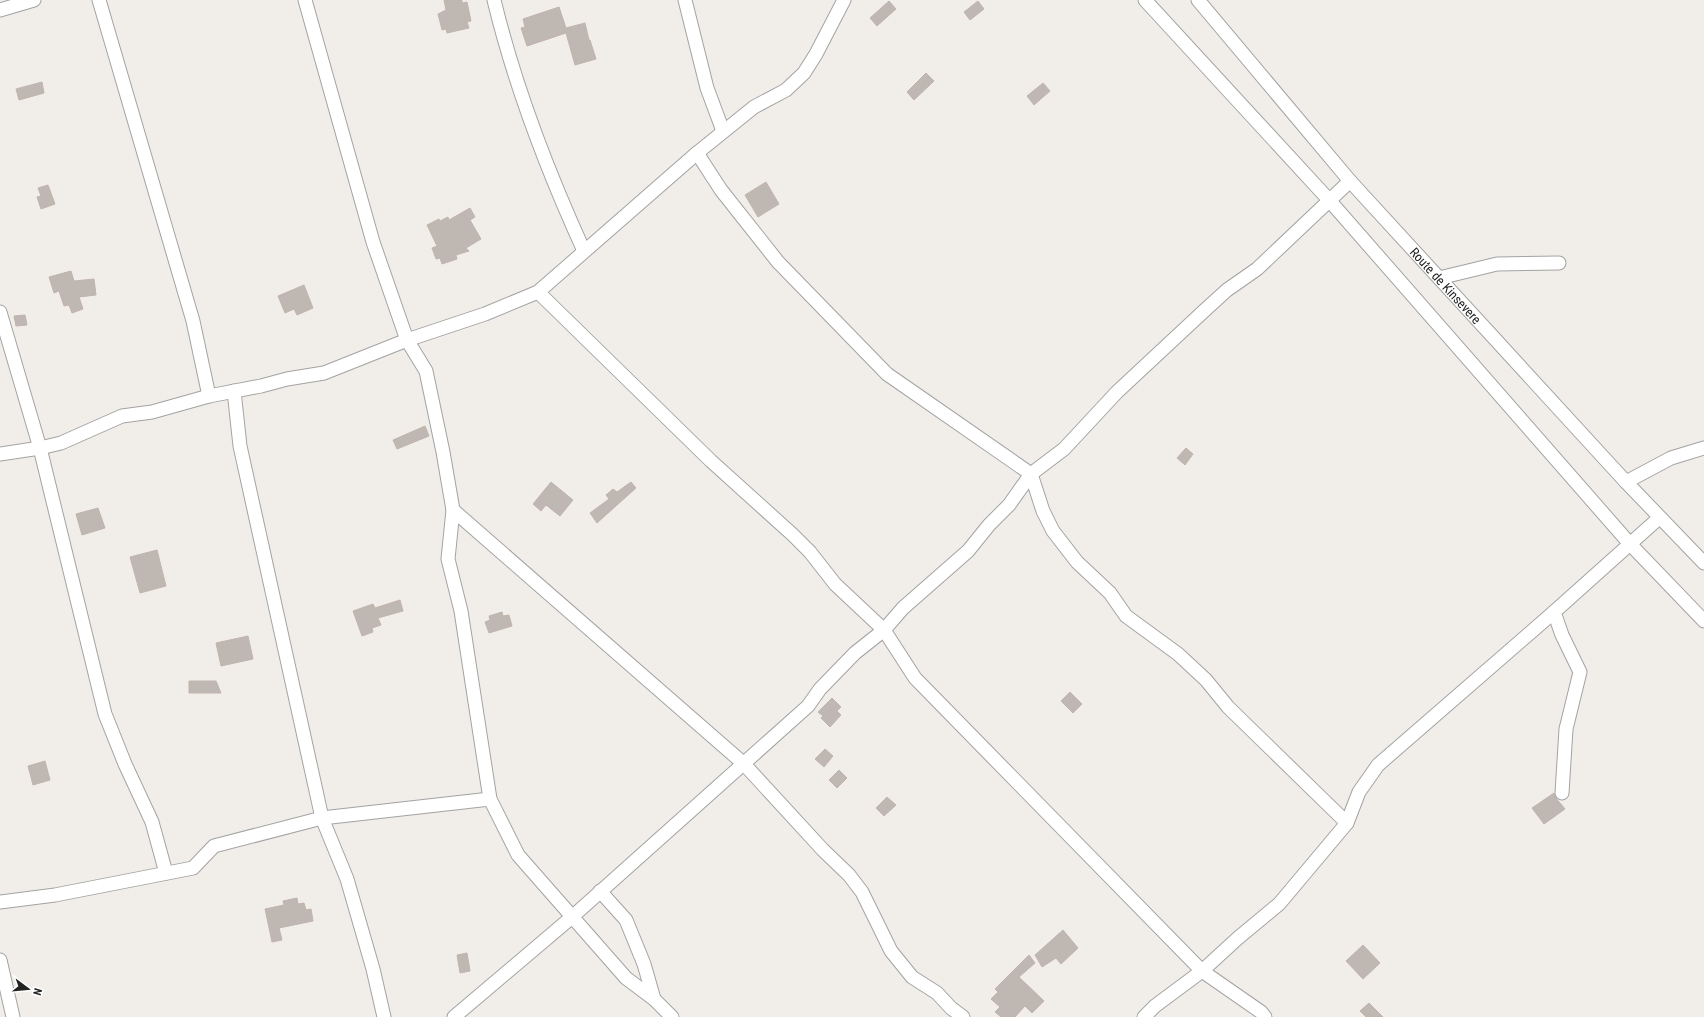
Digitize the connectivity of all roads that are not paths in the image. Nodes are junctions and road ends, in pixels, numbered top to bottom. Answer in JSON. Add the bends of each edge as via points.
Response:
{"nodes":[{"id":1,"x":34,"y":0,"type":"edge"},
{"id":2,"x":99,"y":0,"type":"edge"},
{"id":3,"x":304,"y":0,"type":"edge"},
{"id":4,"x":494,"y":0,"type":"edge"},
{"id":5,"x":685,"y":0,"type":"edge"},
{"id":6,"x":844,"y":0,"type":"edge"},
{"id":7,"x":1145,"y":0,"type":"edge"},
{"id":8,"x":1198,"y":0,"type":"edge"},
{"id":9,"x":0,"y":10,"type":"edge"},
{"id":10,"x":724,"y":132,"type":"junction"},
{"id":11,"x":697,"y":153,"type":"junction"},
{"id":12,"x":1350,"y":181,"type":"junction"},
{"id":13,"x":1329,"y":200,"type":"junction"},
{"id":14,"x":584,"y":251,"type":"junction"},
{"id":15,"x":1559,"y":264,"type":"dead end"},
{"id":16,"x":1439,"y":278,"type":"junction"},
{"id":17,"x":538,"y":292,"type":"junction"},
{"id":18,"x":0,"y":312,"type":"edge"},
{"id":19,"x":406,"y":340,"type":"junction"},
{"id":20,"x":234,"y":392,"type":"junction"},
{"id":21,"x":209,"y":396,"type":"junction"},
{"id":22,"x":40,"y":448,"type":"junction"},
{"id":23,"x":1704,"y":448,"type":"edge"},
{"id":24,"x":0,"y":454,"type":"edge"},
{"id":25,"x":1031,"y":474,"type":"junction"},
{"id":26,"x":1626,"y":482,"type":"junction"},
{"id":27,"x":453,"y":510,"type":"junction"},
{"id":28,"x":1660,"y":518,"type":"junction"},
{"id":29,"x":1630,"y":544,"type":"junction"},
{"id":30,"x":1704,"y":563,"type":"edge"},
{"id":31,"x":1554,"y":612,"type":"junction"},
{"id":32,"x":1704,"y":622,"type":"edge"},
{"id":33,"x":884,"y":630,"type":"junction"},
{"id":34,"x":744,"y":764,"type":"junction"},
{"id":35,"x":1562,"y":793,"type":"dead end"},
{"id":36,"x":490,"y":799,"type":"junction"},
{"id":37,"x":322,"y":818,"type":"junction"},
{"id":38,"x":1347,"y":823,"type":"junction"},
{"id":39,"x":166,"y":873,"type":"junction"},
{"id":40,"x":600,"y":891,"type":"junction"},
{"id":41,"x":0,"y":902,"type":"edge"},
{"id":42,"x":572,"y":918,"type":"junction"},
{"id":43,"x":0,"y":960,"type":"edge"},
{"id":44,"x":1202,"y":971,"type":"junction"},
{"id":45,"x":654,"y":999,"type":"junction"},
{"id":46,"x":13,"y":1017,"type":"edge"},
{"id":47,"x":384,"y":1017,"type":"edge"},
{"id":48,"x":454,"y":1017,"type":"edge"},
{"id":49,"x":672,"y":1017,"type":"edge"},
{"id":50,"x":963,"y":1017,"type":"edge"},
{"id":51,"x":1144,"y":1017,"type":"edge"},
{"id":52,"x":1265,"y":1017,"type":"edge"}],
"edges":[{"from":1,"to":9,"type":"street"},
{"from":2,"to":21,"type":"street","via":[[193,321]]},
{"from":3,"to":19,"type":"street","via":[[373,242]]},
{"from":4,"to":14,"type":"street","via":[[500,29],[533,130]]},
{"from":5,"to":10,"type":"street","via":[[707,88]]},
{"from":6,"to":10,"type":"street","via":[[804,73],[786,90],[754,107]]},
{"from":7,"to":13,"type":"street"},
{"from":8,"to":12,"type":"street","name":"Route de Kinsevere"},
{"from":10,"to":11,"type":"street"},
{"from":11,"to":14,"type":"street"},
{"from":11,"to":25,"type":"street","via":[[721,190],[778,262],[887,374]]},
{"from":12,"to":13,"type":"street"},
{"from":12,"to":16,"type":"street","name":"Route de Kinsevere"},
{"from":13,"to":25,"type":"street","via":[[1272,256],[1205,310],[1117,392],[1064,449]]},
{"from":13,"to":29,"type":"street"},
{"from":14,"to":17,"type":"street"},
{"from":15,"to":16,"type":"street","via":[[1497,264]]},
{"from":16,"to":26,"type":"street","name":"Route de Kinsevere"},
{"from":17,"to":19,"type":"street","via":[[467,321]]},
{"from":17,"to":33,"type":"street","via":[[712,461],[793,535],[835,584]]},
{"from":18,"to":22,"type":"street"},
{"from":19,"to":20,"type":"street","via":[[324,373]]},
{"from":19,"to":27,"type":"street","via":[[426,372],[444,452]]},
{"from":20,"to":21,"type":"street"},
{"from":20,"to":37,"type":"street","via":[[240,446]]},
{"from":21,"to":22,"type":"street","via":[[152,412],[122,416],[60,443]]},
{"from":22,"to":24,"type":"street"},
{"from":22,"to":39,"type":"street","via":[[105,714],[152,822]]},
{"from":23,"to":26,"type":"street","via":[[1671,458]]},
{"from":25,"to":33,"type":"street","via":[[1009,505],[968,550],[903,608]]},
{"from":25,"to":38,"type":"street","via":[[1043,511],[1053,530],[1077,562],[1110,593],[1126,616],[1178,654],[1206,680],[1228,707]]},
{"from":26,"to":28,"type":"street","name":"Route de Kinsevere"},
{"from":27,"to":34,"type":"street"},
{"from":27,"to":36,"type":"street","via":[[448,559],[461,611]]},
{"from":28,"to":29,"type":"street"},
{"from":28,"to":30,"type":"street","name":"Route de Kinsevere"},
{"from":29,"to":31,"type":"street"},
{"from":29,"to":32,"type":"street"},
{"from":31,"to":35,"type":"street","via":[[1580,672],[1566,729]]},
{"from":31,"to":38,"type":"street","via":[[1378,765],[1359,792]]},
{"from":33,"to":34,"type":"street","via":[[855,654],[820,689],[808,706]]},
{"from":33,"to":44,"type":"street","via":[[915,678]]},
{"from":34,"to":40,"type":"street"},
{"from":34,"to":50,"type":"street","via":[[849,875],[862,892],[891,951],[912,977],[937,994]]},
{"from":36,"to":37,"type":"street"},
{"from":36,"to":42,"type":"street","via":[[518,856]]},
{"from":37,"to":39,"type":"street","via":[[214,846],[193,868]]},
{"from":37,"to":47,"type":"street","via":[[348,879]]},
{"from":38,"to":44,"type":"street","via":[[1279,904]]},
{"from":39,"to":41,"type":"street","via":[[54,895]]},
{"from":40,"to":42,"type":"street"},
{"from":40,"to":45,"type":"street","via":[[626,920],[644,964]]},
{"from":42,"to":45,"type":"street","via":[[626,978]]},
{"from":42,"to":48,"type":"street"},
{"from":43,"to":46,"type":"street"},
{"from":44,"to":51,"type":"street"},
{"from":44,"to":52,"type":"street","via":[[1262,1012]]},
{"from":45,"to":49,"type":"street"}]}
